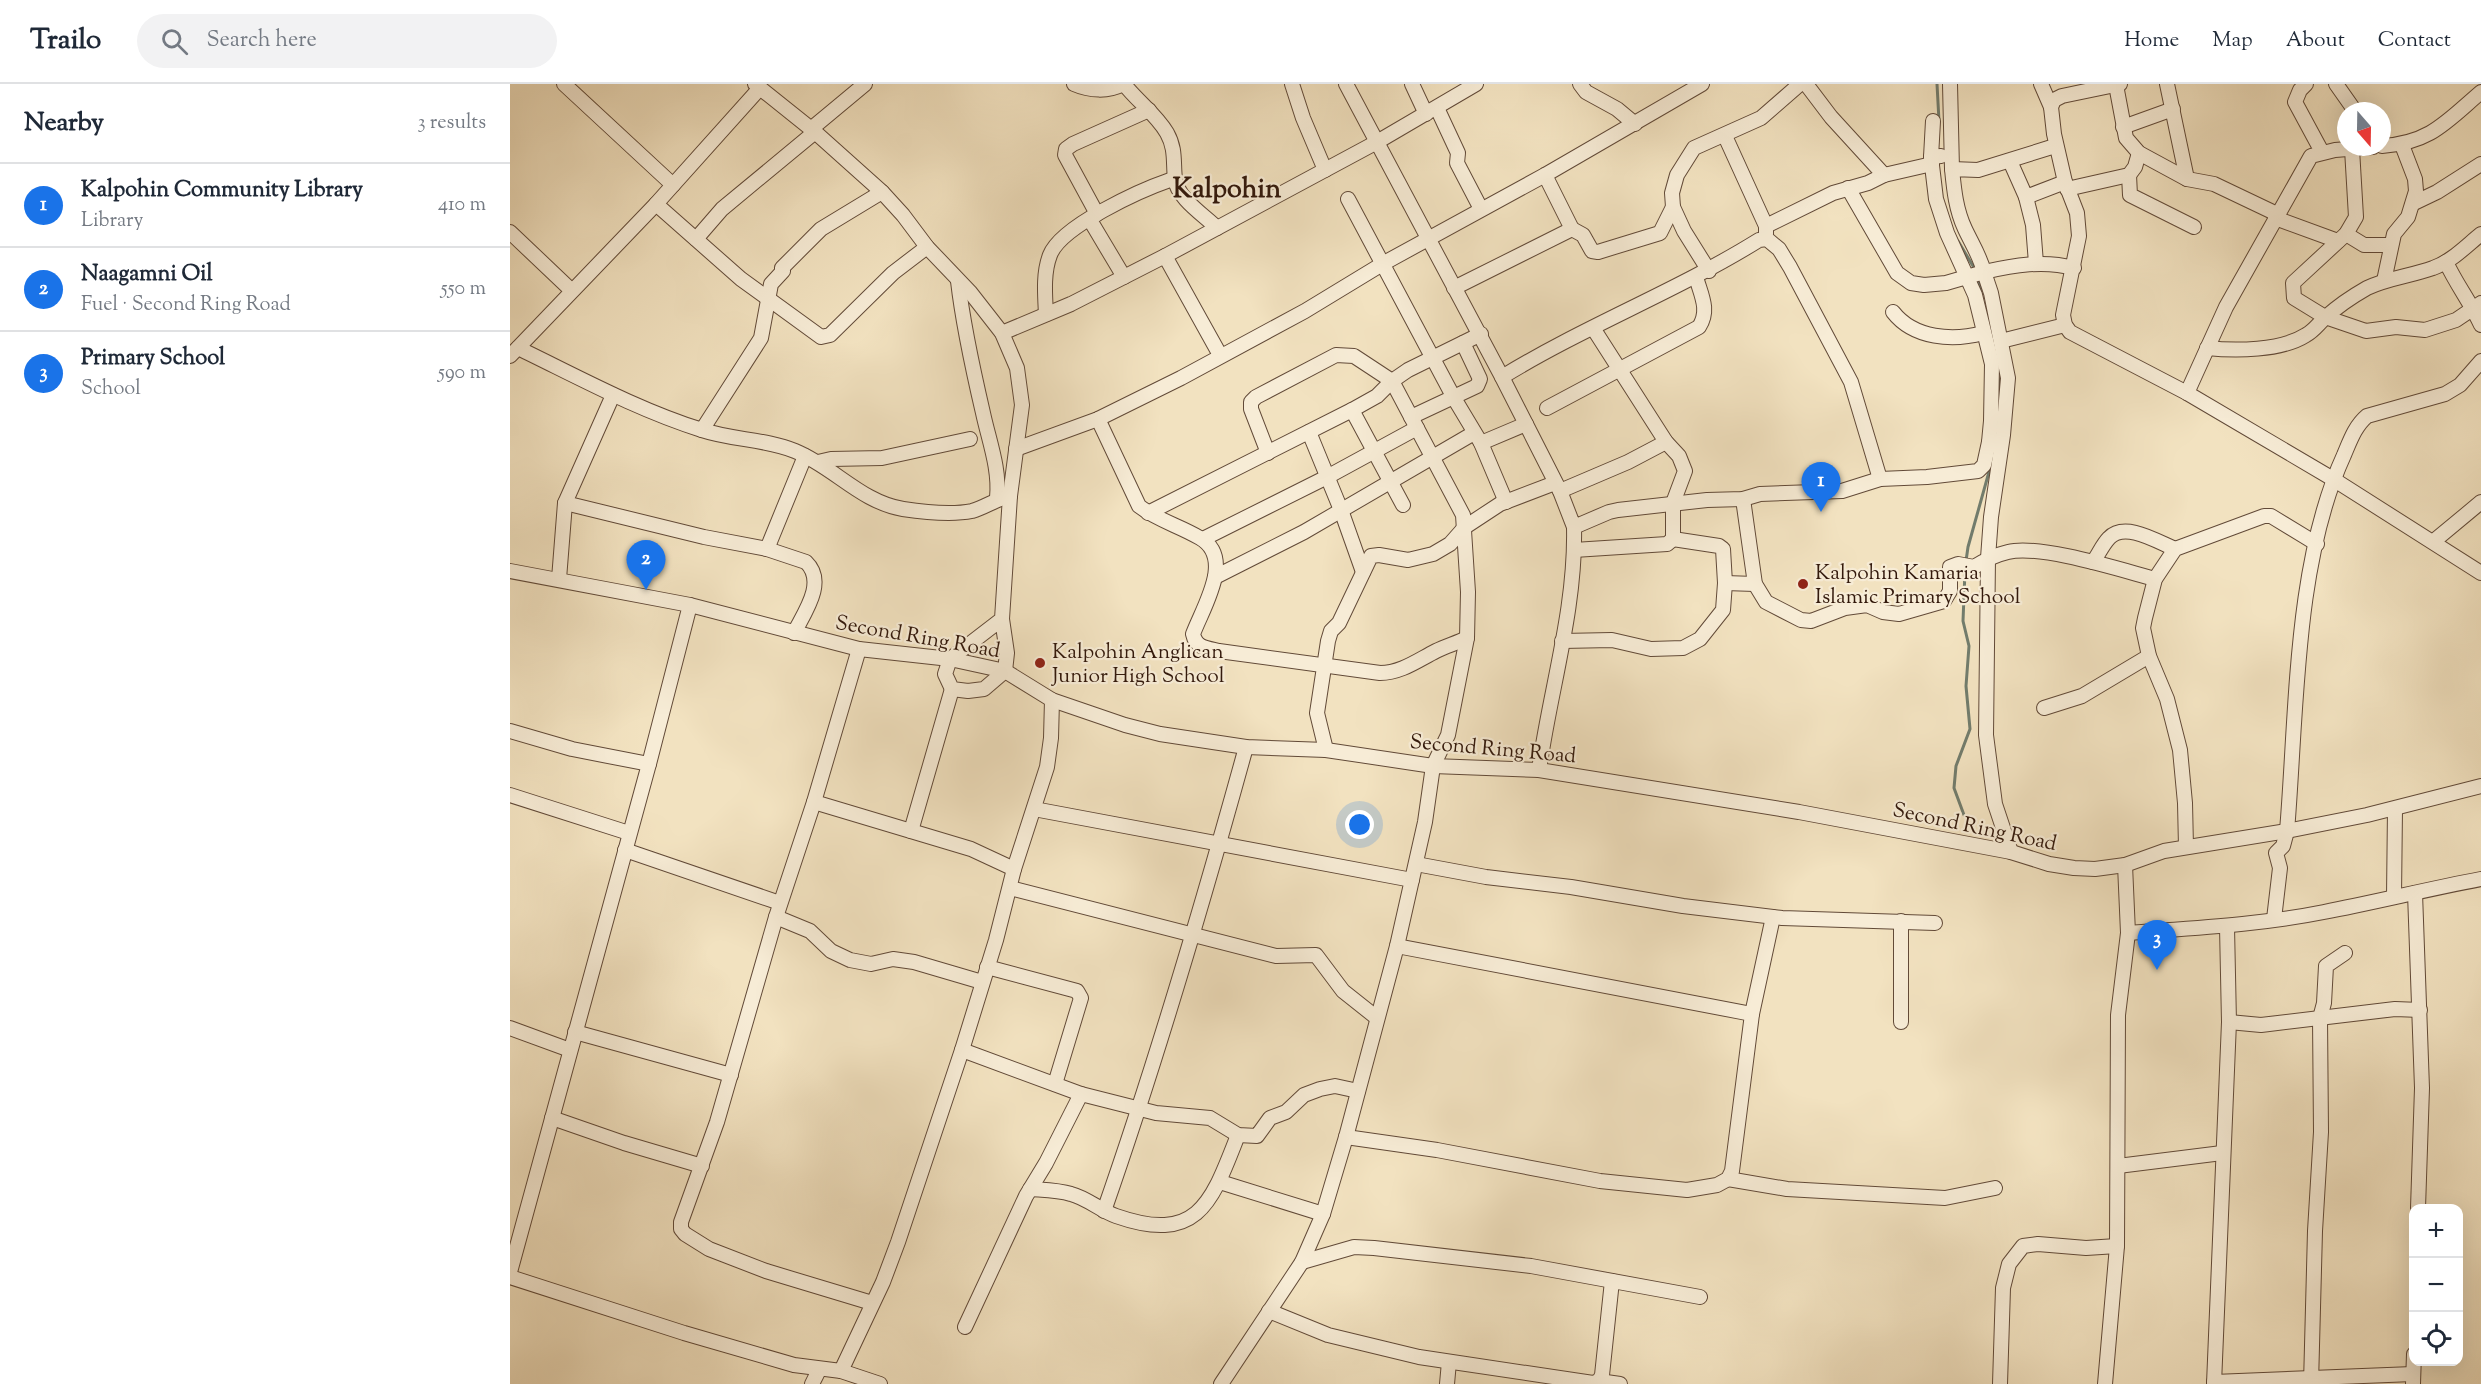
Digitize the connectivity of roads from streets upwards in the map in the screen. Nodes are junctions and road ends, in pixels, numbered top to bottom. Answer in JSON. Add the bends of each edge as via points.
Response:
{"nodes":[{"id":1,"x":564,"y":84,"type":"edge"},
{"id":2,"x":865,"y":84,"type":"edge"},
{"id":3,"x":1074,"y":84,"type":"edge"},
{"id":4,"x":1124,"y":84,"type":"edge"},
{"id":5,"x":1292,"y":84,"type":"edge"},
{"id":6,"x":1347,"y":84,"type":"edge"},
{"id":7,"x":1412,"y":84,"type":"edge"},
{"id":8,"x":1580,"y":84,"type":"edge"},
{"id":9,"x":1702,"y":84,"type":"edge"},
{"id":10,"x":1800,"y":84,"type":"edge"},
{"id":11,"x":1806,"y":84,"type":"edge"},
{"id":12,"x":1950,"y":84,"type":"edge"},
{"id":13,"x":2041,"y":84,"type":"edge"},
{"id":14,"x":2167,"y":84,"type":"edge"},
{"id":15,"x":2306,"y":84,"type":"edge"},
{"id":16,"x":2336,"y":84,"type":"edge"},
{"id":17,"x":2118,"y":85,"type":"edge"},
{"id":18,"x":758,"y":86,"type":"edge"},
{"id":19,"x":1470,"y":86,"type":"edge"},
{"id":20,"x":2077,"y":89,"type":"edge"},
{"id":21,"x":2481,"y":92,"type":"edge"},
{"id":22,"x":2349,"y":102,"type":"edge"},
{"id":23,"x":2051,"y":107,"type":"junction"},
{"id":24,"x":2173,"y":109,"type":"junction"},
{"id":25,"x":1149,"y":110,"type":"junction"},
{"id":26,"x":1431,"y":111,"type":"junction"},
{"id":27,"x":1933,"y":121,"type":"dead end"},
{"id":28,"x":1635,"y":124,"type":"junction"},
{"id":29,"x":2123,"y":127,"type":"junction"},
{"id":30,"x":813,"y":131,"type":"junction"},
{"id":31,"x":1725,"y":136,"type":"junction"},
{"id":32,"x":1377,"y":142,"type":"junction"},
{"id":33,"x":2402,"y":145,"type":"junction"},
{"id":34,"x":2055,"y":146,"type":"junction"},
{"id":35,"x":2391,"y":146,"type":"edge"},
{"id":36,"x":2337,"y":150,"type":"edge"},
{"id":37,"x":2322,"y":152,"type":"junction"},
{"id":38,"x":2139,"y":153,"type":"junction"},
{"id":39,"x":2352,"y":156,"type":"edge"},
{"id":40,"x":1941,"y":160,"type":"junction"},
{"id":41,"x":2010,"y":161,"type":"junction"},
{"id":42,"x":2481,"y":164,"type":"edge"},
{"id":43,"x":1325,"y":170,"type":"junction"},
{"id":44,"x":1545,"y":175,"type":"junction"},
{"id":45,"x":1884,"y":175,"type":"junction"},
{"id":46,"x":2129,"y":175,"type":"junction"},
{"id":47,"x":2187,"y":179,"type":"junction"},
{"id":48,"x":1175,"y":181,"type":"junction"},
{"id":49,"x":673,"y":185,"type":"junction"},
{"id":50,"x":2066,"y":186,"type":"junction"},
{"id":51,"x":1848,"y":188,"type":"junction"},
{"id":52,"x":882,"y":192,"type":"junction"},
{"id":53,"x":2026,"y":197,"type":"junction"},
{"id":54,"x":1348,"y":199,"type":"dead end"},
{"id":55,"x":2414,"y":203,"type":"junction"},
{"id":56,"x":656,"y":204,"type":"junction"},
{"id":57,"x":1673,"y":207,"type":"junction"},
{"id":58,"x":1481,"y":209,"type":"junction"},
{"id":59,"x":2276,"y":216,"type":"junction"},
{"id":60,"x":1094,"y":217,"type":"junction"},
{"id":61,"x":2194,"y":227,"type":"dead end"},
{"id":62,"x":1217,"y":228,"type":"junction"},
{"id":63,"x":1572,"y":229,"type":"junction"},
{"id":64,"x":510,"y":231,"type":"edge"},
{"id":65,"x":1766,"y":233,"type":"junction"},
{"id":66,"x":2481,"y":234,"type":"edge"},
{"id":67,"x":1428,"y":237,"type":"junction"},
{"id":68,"x":2342,"y":238,"type":"junction"},
{"id":69,"x":696,"y":240,"type":"junction"},
{"id":70,"x":2391,"y":245,"type":"junction"},
{"id":71,"x":927,"y":247,"type":"junction"},
{"id":72,"x":1165,"y":256,"type":"junction"},
{"id":73,"x":2446,"y":261,"type":"junction"},
{"id":74,"x":1384,"y":262,"type":"junction"},
{"id":75,"x":2037,"y":263,"type":"junction"},
{"id":76,"x":2074,"y":268,"type":"junction"},
{"id":77,"x":1709,"y":271,"type":"junction"},
{"id":78,"x":1977,"y":275,"type":"junction"},
{"id":79,"x":1124,"y":277,"type":"junction"},
{"id":80,"x":1696,"y":277,"type":"junction"},
{"id":81,"x":958,"y":281,"type":"junction"},
{"id":82,"x":2385,"y":281,"type":"junction"},
{"id":83,"x":1454,"y":288,"type":"junction"},
{"id":84,"x":571,"y":290,"type":"junction"},
{"id":85,"x":769,"y":301,"type":"junction"},
{"id":86,"x":2477,"y":306,"type":"edge"},
{"id":87,"x":1893,"y":312,"type":"dead end"},
{"id":88,"x":1046,"y":314,"type":"junction"},
{"id":89,"x":2325,"y":317,"type":"junction"},
{"id":90,"x":2065,"y":325,"type":"junction"},
{"id":91,"x":2481,"y":325,"type":"edge"},
{"id":92,"x":1593,"y":328,"type":"junction"},
{"id":93,"x":1002,"y":333,"type":"junction"},
{"id":94,"x":1983,"y":333,"type":"junction"},
{"id":95,"x":1481,"y":334,"type":"junction"},
{"id":96,"x":2001,"y":341,"type":"junction"},
{"id":97,"x":1463,"y":343,"type":"junction"},
{"id":98,"x":2207,"y":348,"type":"junction"},
{"id":99,"x":514,"y":352,"type":"edge"},
{"id":100,"x":1220,"y":355,"type":"junction"},
{"id":101,"x":1433,"y":358,"type":"junction"},
{"id":102,"x":2481,"y":360,"type":"edge"},
{"id":103,"x":1618,"y":369,"type":"junction"},
{"id":104,"x":1502,"y":377,"type":"junction"},
{"id":105,"x":1392,"y":381,"type":"junction"},
{"id":106,"x":2187,"y":393,"type":"junction"},
{"id":107,"x":613,"y":395,"type":"junction"},
{"id":108,"x":1454,"y":398,"type":"junction"},
{"id":109,"x":1547,"y":408,"type":"dead end"},
{"id":110,"x":1352,"y":410,"type":"junction"},
{"id":111,"x":1098,"y":419,"type":"junction"},
{"id":112,"x":1414,"y":423,"type":"junction"},
{"id":113,"x":1526,"y":424,"type":"junction"},
{"id":114,"x":702,"y":430,"type":"junction"},
{"id":115,"x":1309,"y":432,"type":"junction"},
{"id":116,"x":1478,"y":438,"type":"junction"},
{"id":117,"x":970,"y":439,"type":"dead end"},
{"id":118,"x":1666,"y":442,"type":"junction"},
{"id":119,"x":1996,"y":444,"type":"junction"},
{"id":120,"x":1016,"y":449,"type":"junction"},
{"id":121,"x":1374,"y":452,"type":"junction"},
{"id":122,"x":1268,"y":453,"type":"junction"},
{"id":123,"x":805,"y":456,"type":"junction"},
{"id":124,"x":1432,"y":456,"type":"junction"},
{"id":125,"x":818,"y":462,"type":"junction"},
{"id":126,"x":1328,"y":477,"type":"junction"},
{"id":127,"x":1880,"y":479,"type":"junction"},
{"id":128,"x":2333,"y":479,"type":"junction"},
{"id":129,"x":1391,"y":481,"type":"junction"},
{"id":130,"x":1557,"y":487,"type":"junction"},
{"id":131,"x":1004,"y":497,"type":"junction"},
{"id":132,"x":1743,"y":499,"type":"junction"},
{"id":133,"x":1506,"y":502,"type":"junction"},
{"id":134,"x":2481,"y":502,"type":"edge"},
{"id":135,"x":565,"y":503,"type":"junction"},
{"id":136,"x":1673,"y":503,"type":"junction"},
{"id":137,"x":1403,"y":505,"type":"dead end"},
{"id":138,"x":1341,"y":510,"type":"junction"},
{"id":139,"x":1148,"y":513,"type":"junction"},
{"id":140,"x":1465,"y":527,"type":"junction"},
{"id":141,"x":1574,"y":527,"type":"junction"},
{"id":142,"x":1203,"y":539,"type":"junction"},
{"id":143,"x":1673,"y":539,"type":"junction"},
{"id":144,"x":2434,"y":541,"type":"junction"},
{"id":145,"x":2317,"y":544,"type":"junction"},
{"id":146,"x":767,"y":549,"type":"junction"},
{"id":147,"x":2175,"y":549,"type":"junction"},
{"id":148,"x":1574,"y":550,"type":"junction"},
{"id":149,"x":1988,"y":558,"type":"junction"},
{"id":150,"x":2094,"y":562,"type":"junction"},
{"id":151,"x":510,"y":571,"type":"edge"},
{"id":152,"x":1363,"y":572,"type":"junction"},
{"id":153,"x":2481,"y":573,"type":"edge"},
{"id":154,"x":1215,"y":578,"type":"junction"},
{"id":155,"x":559,"y":579,"type":"junction"},
{"id":156,"x":2155,"y":579,"type":"junction"},
{"id":157,"x":1725,"y":583,"type":"junction"},
{"id":158,"x":1755,"y":584,"type":"junction"},
{"id":159,"x":690,"y":605,"type":"junction"},
{"id":160,"x":1002,"y":619,"type":"junction"},
{"id":161,"x":794,"y":633,"type":"junction"},
{"id":162,"x":1467,"y":639,"type":"junction"},
{"id":163,"x":1562,"y":641,"type":"junction"},
{"id":164,"x":859,"y":649,"type":"junction"},
{"id":165,"x":2149,"y":656,"type":"junction"},
{"id":166,"x":950,"y":659,"type":"junction"},
{"id":167,"x":1324,"y":666,"type":"junction"},
{"id":168,"x":1005,"y":671,"type":"junction"},
{"id":169,"x":952,"y":689,"type":"junction"},
{"id":170,"x":1052,"y":700,"type":"junction"},
{"id":171,"x":2044,"y":708,"type":"dead end"},
{"id":172,"x":510,"y":731,"type":"edge"},
{"id":173,"x":1246,"y":747,"type":"junction"},
{"id":174,"x":1326,"y":750,"type":"junction"},
{"id":175,"x":649,"y":764,"type":"junction"},
{"id":176,"x":1433,"y":766,"type":"junction"},
{"id":177,"x":1539,"y":770,"type":"junction"},
{"id":178,"x":2481,"y":786,"type":"edge"},
{"id":179,"x":510,"y":795,"type":"edge"},
{"id":180,"x":814,"y":802,"type":"junction"},
{"id":181,"x":1034,"y":809,"type":"junction"},
{"id":182,"x":2395,"y":809,"type":"junction"},
{"id":183,"x":911,"y":831,"type":"junction"},
{"id":184,"x":2287,"y":831,"type":"junction"},
{"id":185,"x":629,"y":833,"type":"junction"},
{"id":186,"x":1219,"y":844,"type":"junction"},
{"id":187,"x":2186,"y":847,"type":"junction"},
{"id":188,"x":625,"y":850,"type":"junction"},
{"id":189,"x":2011,"y":852,"type":"junction"},
{"id":190,"x":1416,"y":864,"type":"junction"},
{"id":191,"x":2125,"y":865,"type":"junction"},
{"id":192,"x":1014,"y":869,"type":"junction"},
{"id":193,"x":2481,"y":879,"type":"edge"},
{"id":194,"x":1412,"y":880,"type":"junction"},
{"id":195,"x":1010,"y":888,"type":"junction"},
{"id":196,"x":2415,"y":894,"type":"junction"},
{"id":197,"x":2394,"y":896,"type":"junction"},
{"id":198,"x":780,"y":903,"type":"junction"},
{"id":199,"x":776,"y":917,"type":"junction"},
{"id":200,"x":1773,"y":917,"type":"junction"},
{"id":201,"x":2274,"y":919,"type":"junction"},
{"id":202,"x":1901,"y":921,"type":"junction"},
{"id":203,"x":1935,"y":923,"type":"dead end"},
{"id":204,"x":2227,"y":927,"type":"junction"},
{"id":205,"x":2128,"y":933,"type":"junction"},
{"id":206,"x":1192,"y":936,"type":"junction"},
{"id":207,"x":1396,"y":946,"type":"junction"},
{"id":208,"x":2345,"y":953,"type":"dead end"},
{"id":209,"x":987,"y":967,"type":"junction"},
{"id":210,"x":982,"y":982,"type":"junction"},
{"id":211,"x":2420,"y":1010,"type":"junction"},
{"id":212,"x":1752,"y":1014,"type":"junction"},
{"id":213,"x":1377,"y":1018,"type":"junction"},
{"id":214,"x":2320,"y":1018,"type":"junction"},
{"id":215,"x":1901,"y":1022,"type":"dead end"},
{"id":216,"x":2229,"y":1022,"type":"junction"},
{"id":217,"x":510,"y":1028,"type":"edge"},
{"id":218,"x":575,"y":1032,"type":"junction"},
{"id":219,"x":570,"y":1050,"type":"junction"},
{"id":220,"x":962,"y":1050,"type":"junction"},
{"id":221,"x":731,"y":1075,"type":"junction"},
{"id":222,"x":1054,"y":1084,"type":"junction"},
{"id":223,"x":1358,"y":1091,"type":"junction"},
{"id":224,"x":1081,"y":1094,"type":"junction"},
{"id":225,"x":1139,"y":1109,"type":"junction"},
{"id":226,"x":552,"y":1118,"type":"junction"},
{"id":227,"x":1238,"y":1134,"type":"junction"},
{"id":228,"x":1346,"y":1137,"type":"junction"},
{"id":229,"x":2222,"y":1153,"type":"junction"},
{"id":230,"x":702,"y":1166,"type":"junction"},
{"id":231,"x":2118,"y":1166,"type":"junction"},
{"id":232,"x":1728,"y":1179,"type":"junction"},
{"id":233,"x":1220,"y":1182,"type":"junction"},
{"id":234,"x":1995,"y":1188,"type":"dead end"},
{"id":235,"x":1030,"y":1189,"type":"junction"},
{"id":236,"x":2418,"y":1204,"type":"edge"},
{"id":237,"x":1104,"y":1211,"type":"junction"},
{"id":238,"x":1323,"y":1214,"type":"junction"},
{"id":239,"x":517,"y":1222,"type":"edge"},
{"id":240,"x":2116,"y":1246,"type":"junction"},
{"id":241,"x":1302,"y":1262,"type":"junction"},
{"id":242,"x":510,"y":1272,"type":"edge"},
{"id":243,"x":510,"y":1277,"type":"edge"},
{"id":244,"x":1612,"y":1281,"type":"junction"},
{"id":245,"x":1700,"y":1297,"type":"dead end"},
{"id":246,"x":872,"y":1303,"type":"junction"},
{"id":247,"x":1269,"y":1311,"type":"junction"},
{"id":248,"x":965,"y":1328,"type":"dead end"},
{"id":249,"x":1449,"y":1362,"type":"junction"},
{"id":250,"x":819,"y":1370,"type":"junction"},
{"id":251,"x":841,"y":1371,"type":"junction"},
{"id":252,"x":2413,"y":1379,"type":"edge"},
{"id":253,"x":1542,"y":1380,"type":"edge"},
{"id":254,"x":1599,"y":1381,"type":"junction"},
{"id":255,"x":2312,"y":1381,"type":"edge"},
{"id":256,"x":2214,"y":1383,"type":"edge"},
{"id":257,"x":812,"y":1384,"type":"edge"},
{"id":258,"x":880,"y":1384,"type":"edge"},
{"id":259,"x":1221,"y":1384,"type":"edge"},
{"id":260,"x":1447,"y":1384,"type":"edge"},
{"id":261,"x":1620,"y":1384,"type":"edge"},
{"id":262,"x":2000,"y":1384,"type":"edge"},
{"id":263,"x":2105,"y":1384,"type":"edge"}],
"edges":[{"from":1,"to":49,"type":"street"},
{"from":2,"to":30,"type":"street"},
{"from":3,"to":4,"type":"street","via":[[1086,89],[1114,89]]},
{"from":4,"to":25,"type":"street"},
{"from":5,"to":43,"type":"street"},
{"from":6,"to":32,"type":"street"},
{"from":7,"to":26,"type":"street"},
{"from":8,"to":28,"type":"street"},
{"from":9,"to":28,"type":"street"},
{"from":10,"to":31,"type":"street","via":[[1761,118]]},
{"from":11,"to":45,"type":"street"},
{"from":12,"to":40,"type":"street"},
{"from":13,"to":23,"type":"street"},
{"from":14,"to":24,"type":"street"},
{"from":15,"to":37,"type":"street","via":[[2295,102]]},
{"from":16,"to":22,"type":"street"},
{"from":17,"to":20,"type":"street"},
{"from":17,"to":29,"type":"street"},
{"from":18,"to":30,"type":"street"},
{"from":18,"to":49,"type":"street"},
{"from":19,"to":26,"type":"street"},
{"from":20,"to":23,"type":"street","via":[[2054,100]]},
{"from":21,"to":33,"type":"street","via":[[2439,129]]},
{"from":23,"to":34,"type":"street"},
{"from":24,"to":29,"type":"street"},
{"from":24,"to":47,"type":"street"},
{"from":25,"to":48,"type":"street","via":[[1173,145]]},
{"from":25,"to":60,"type":"street","via":[[1066,149],[1065,155]]},
{"from":26,"to":32,"type":"street"},
{"from":26,"to":58,"type":"street","via":[[1458,153],[1457,163]]},
{"from":27,"to":40,"type":"street"},
{"from":28,"to":44,"type":"street"},
{"from":29,"to":38,"type":"street","via":[[2126,138]]},
{"from":30,"to":52,"type":"street"},
{"from":30,"to":69,"type":"street","via":[[722,209]]},
{"from":31,"to":57,"type":"street","via":[[1694,148],[1685,159],[1672,193]]},
{"from":31,"to":65,"type":"street"},
{"from":32,"to":43,"type":"street"},
{"from":32,"to":67,"type":"street"},
{"from":33,"to":35,"type":"street"},
{"from":33,"to":55,"type":"street","via":[[2415,179]]},
{"from":34,"to":41,"type":"street"},
{"from":34,"to":50,"type":"street"},
{"from":36,"to":37,"type":"street"},
{"from":37,"to":59,"type":"street","via":[[2311,156]]},
{"from":38,"to":46,"type":"street"},
{"from":38,"to":47,"type":"street"},
{"from":39,"to":68,"type":"street","via":[[2356,216]]},
{"from":40,"to":41,"type":"street","via":[[1978,170]]},
{"from":40,"to":45,"type":"street"},
{"from":40,"to":78,"type":"street","via":[[1965,230],[1978,252]]},
{"from":40,"to":78,"type":"street","via":[[1936,199],[1947,233]]},
{"from":41,"to":53,"type":"street"},
{"from":42,"to":55,"type":"street"},
{"from":43,"to":62,"type":"street"},
{"from":44,"to":58,"type":"street"},
{"from":44,"to":63,"type":"street"},
{"from":45,"to":51,"type":"street"},
{"from":46,"to":50,"type":"street"},
{"from":46,"to":61,"type":"street","via":[[2130,195]]},
{"from":47,"to":59,"type":"street","via":[[2214,184]]},
{"from":48,"to":60,"type":"street","via":[[1144,191]]},
{"from":48,"to":62,"type":"street","via":[[1187,201]]},
{"from":49,"to":56,"type":"street"},
{"from":50,"to":53,"type":"street"},
{"from":50,"to":76,"type":"street","via":[[2077,213],[2079,236]]},
{"from":51,"to":65,"type":"street"},
{"from":51,"to":78,"type":"street","via":[[1897,273],[1911,283],[1924,285]]},
{"from":52,"to":71,"type":"street"},
{"from":52,"to":85,"type":"street","via":[[834,219],[808,241],[782,267],[783,271],[771,284]]},
{"from":53,"to":75,"type":"street"},
{"from":54,"to":74,"type":"street"},
{"from":55,"to":70,"type":"street"},
{"from":56,"to":69,"type":"street"},
{"from":56,"to":84,"type":"street"},
{"from":57,"to":63,"type":"street","via":[[1660,233],[1598,252],[1592,251],[1583,235]]},
{"from":57,"to":77,"type":"street"},
{"from":58,"to":67,"type":"street"},
{"from":59,"to":68,"type":"street"},
{"from":59,"to":98,"type":"street"},
{"from":60,"to":79,"type":"street"},
{"from":60,"to":88,"type":"street","via":[[1061,238],[1050,255],[1044,288]]},
{"from":62,"to":72,"type":"street"},
{"from":63,"to":83,"type":"street"},
{"from":64,"to":84,"type":"street"},
{"from":65,"to":77,"type":"street"},
{"from":65,"to":127,"type":"street","via":[[1790,267],[1851,382]]},
{"from":66,"to":73,"type":"street"},
{"from":67,"to":74,"type":"street"},
{"from":67,"to":83,"type":"street"},
{"from":68,"to":70,"type":"street","via":[[2364,245]]},
{"from":68,"to":89,"type":"street","via":[[2293,283],[2294,298]]},
{"from":69,"to":85,"type":"street"},
{"from":70,"to":82,"type":"street"},
{"from":71,"to":81,"type":"street"},
{"from":71,"to":85,"type":"street","via":[[826,337]]},
{"from":72,"to":79,"type":"street"},
{"from":72,"to":100,"type":"street"},
{"from":73,"to":82,"type":"street"},
{"from":73,"to":86,"type":"street","via":[[2457,286]]},
{"from":74,"to":100,"type":"street","via":[[1305,311]]},
{"from":74,"to":101,"type":"street"},
{"from":75,"to":76,"type":"street"},
{"from":75,"to":78,"type":"street"},
{"from":76,"to":90,"type":"street","via":[[2063,315]]},
{"from":77,"to":80,"type":"street"},
{"from":78,"to":94,"type":"street","via":[[1975,295]]},
{"from":78,"to":96,"type":"street"},
{"from":79,"to":88,"type":"street"},
{"from":80,"to":92,"type":"street"},
{"from":80,"to":103,"type":"street","via":[[1706,309],[1700,327]]},
{"from":81,"to":93,"type":"street"},
{"from":81,"to":131,"type":"street","via":[[982,412]]},
{"from":82,"to":89,"type":"street"},
{"from":83,"to":95,"type":"street"},
{"from":84,"to":99,"type":"street"},
{"from":85,"to":114,"type":"street","via":[[761,338]]},
{"from":86,"to":89,"type":"street","via":[[2456,320],[2425,330],[2396,327],[2366,331]]},
{"from":86,"to":91,"type":"street"},
{"from":87,"to":94,"type":"street","via":[[1902,323],[1943,338]]},
{"from":88,"to":93,"type":"street"},
{"from":89,"to":98,"type":"street","via":[[2307,335],[2282,344],[2239,350]]},
{"from":90,"to":96,"type":"street"},
{"from":90,"to":106,"type":"street","via":[[2070,332]]},
{"from":92,"to":103,"type":"street"},
{"from":92,"to":104,"type":"street"},
{"from":93,"to":120,"type":"street","via":[[1017,368],[1022,405]]},
{"from":94,"to":119,"type":"street","via":[[1992,364]]},
{"from":95,"to":97,"type":"street"},
{"from":95,"to":104,"type":"street"},
{"from":96,"to":119,"type":"street","via":[[2008,378]]},
{"from":97,"to":101,"type":"street"},
{"from":97,"to":108,"type":"street","via":[[1480,380],[1477,386]]},
{"from":98,"to":106,"type":"street"},
{"from":99,"to":107,"type":"street"},
{"from":100,"to":111,"type":"street"},
{"from":101,"to":105,"type":"street"},
{"from":101,"to":108,"type":"street"},
{"from":102,"to":128,"type":"street","via":[[2460,386],[2445,394],[2367,416],[2359,423]]},
{"from":103,"to":109,"type":"street"},
{"from":103,"to":118,"type":"street"},
{"from":104,"to":113,"type":"street"},
{"from":105,"to":110,"type":"street","via":[[1377,396]]},
{"from":105,"to":112,"type":"street"},
{"from":105,"to":122,"type":"street","via":[[1354,356],[1336,355],[1256,397],[1251,409]]},
{"from":106,"to":128,"type":"street"},
{"from":107,"to":114,"type":"street"},
{"from":107,"to":135,"type":"street"},
{"from":108,"to":112,"type":"street"},
{"from":108,"to":116,"type":"street"},
{"from":110,"to":115,"type":"street"},
{"from":110,"to":121,"type":"street"},
{"from":111,"to":120,"type":"street"},
{"from":111,"to":139,"type":"street","via":[[1139,506]]},
{"from":112,"to":121,"type":"street"},
{"from":112,"to":124,"type":"street"},
{"from":113,"to":116,"type":"street"},
{"from":113,"to":130,"type":"street"},
{"from":114,"to":123,"type":"street"},
{"from":115,"to":122,"type":"street"},
{"from":115,"to":126,"type":"street"},
{"from":116,"to":124,"type":"street"},
{"from":116,"to":133,"type":"street"},
{"from":117,"to":125,"type":"street","via":[[882,458]]},
{"from":118,"to":130,"type":"street","via":[[1628,462]]},
{"from":118,"to":136,"type":"street","via":[[1679,456],[1685,471]]},
{"from":119,"to":127,"type":"street","via":[[1978,471]]},
{"from":119,"to":149,"type":"street"},
{"from":120,"to":131,"type":"street"},
{"from":121,"to":126,"type":"street"},
{"from":121,"to":129,"type":"street"},
{"from":122,"to":139,"type":"street"},
{"from":123,"to":125,"type":"street"},
{"from":123,"to":146,"type":"street"},
{"from":124,"to":129,"type":"street"},
{"from":124,"to":140,"type":"street","via":[[1460,509]]},
{"from":125,"to":131,"type":"street","via":[[873,500],[904,509],[960,512]]},
{"from":126,"to":138,"type":"street"},
{"from":126,"to":142,"type":"street"},
{"from":127,"to":132,"type":"street","via":[[1842,491],[1760,494]]},
{"from":128,"to":144,"type":"street"},
{"from":128,"to":145,"type":"street"},
{"from":129,"to":137,"type":"street"},
{"from":129,"to":138,"type":"street"},
{"from":130,"to":133,"type":"street"},
{"from":130,"to":141,"type":"street"},
{"from":131,"to":160,"type":"street"},
{"from":132,"to":136,"type":"street"},
{"from":132,"to":158,"type":"street"},
{"from":133,"to":140,"type":"street"},
{"from":134,"to":144,"type":"street"},
{"from":135,"to":146,"type":"street"},
{"from":135,"to":155,"type":"street"},
{"from":136,"to":141,"type":"street","via":[[1609,512]]},
{"from":136,"to":143,"type":"street"},
{"from":138,"to":152,"type":"street"},
{"from":138,"to":154,"type":"street"},
{"from":139,"to":142,"type":"street"},
{"from":140,"to":152,"type":"street","via":[[1450,544],[1432,554],[1408,560],[1371,556]]},
{"from":140,"to":162,"type":"street"},
{"from":141,"to":148,"type":"street"},
{"from":142,"to":154,"type":"street","via":[[1214,551]]},
{"from":143,"to":148,"type":"street","via":[[1667,544]]},
{"from":143,"to":157,"type":"street","via":[[1723,549]]},
{"from":144,"to":153,"type":"street"},
{"from":145,"to":147,"type":"street","via":[[2271,516],[2264,516]]},
{"from":145,"to":184,"type":"street","via":[[2303,621]]},
{"from":146,"to":161,"type":"street","via":[[806,562],[814,576],[811,602]]},
{"from":147,"to":150,"type":"street","via":[[2134,532],[2120,532],[2109,537]]},
{"from":147,"to":156,"type":"street"},
{"from":148,"to":163,"type":"street"},
{"from":149,"to":150,"type":"street","via":[[2025,550]]},
{"from":149,"to":158,"type":"street","via":[[1974,567],[1950,567],[1950,591],[1944,601],[1899,614],[1867,605],[1845,608],[1811,621],[1801,620],[1766,602]]},
{"from":149,"to":189,"type":"street","via":[[1986,735],[1995,804]]},
{"from":150,"to":156,"type":"street"},
{"from":151,"to":155,"type":"street","name":"Second Ring Road"},
{"from":152,"to":167,"type":"street","via":[[1339,623],[1331,631]]},
{"from":154,"to":167,"type":"street","via":[[1192,634],[1199,646]]},
{"from":155,"to":159,"type":"street","name":"Second Ring Road"},
{"from":156,"to":165,"type":"street","via":[[2143,628]]},
{"from":157,"to":158,"type":"street"},
{"from":157,"to":163,"type":"street","via":[[1723,610],[1700,639],[1683,648],[1651,649],[1612,640]]},
{"from":159,"to":161,"type":"street","name":"Second Ring Road"},
{"from":159,"to":175,"type":"street"},
{"from":160,"to":166,"type":"street"},
{"from":160,"to":168,"type":"street","via":[[1007,653]]},
{"from":161,"to":164,"type":"street","name":"Second Ring Road"},
{"from":162,"to":167,"type":"street","via":[[1389,673]]},
{"from":162,"to":176,"type":"street","via":[[1448,735]]},
{"from":163,"to":177,"type":"street"},
{"from":164,"to":166,"type":"street","name":"Second Ring Road"},
{"from":164,"to":180,"type":"street"},
{"from":165,"to":171,"type":"street","via":[[2082,696]]},
{"from":165,"to":187,"type":"street","via":[[2178,740]]},
{"from":166,"to":168,"type":"street","name":"Second Ring Road"},
{"from":166,"to":169,"type":"street","via":[[945,674]]},
{"from":167,"to":174,"type":"street","via":[[1317,714]]},
{"from":168,"to":169,"type":"street","via":[[984,689]]},
{"from":168,"to":170,"type":"street","name":"Second Ring Road"},
{"from":169,"to":183,"type":"street"},
{"from":170,"to":173,"type":"street","name":"Second Ring Road","via":[[1160,734]]},
{"from":170,"to":181,"type":"street","via":[[1047,767]]},
{"from":172,"to":175,"type":"street","via":[[572,749]]},
{"from":173,"to":174,"type":"street","name":"Second Ring Road"},
{"from":173,"to":186,"type":"street"},
{"from":174,"to":176,"type":"street","name":"Second Ring Road"},
{"from":175,"to":185,"type":"street"},
{"from":176,"to":177,"type":"street","name":"Second Ring Road"},
{"from":176,"to":190,"type":"street"},
{"from":177,"to":189,"type":"street","name":"Second Ring Road","via":[[1799,812]]},
{"from":178,"to":182,"type":"street","name":"Second Ring Road"},
{"from":179,"to":185,"type":"street"},
{"from":180,"to":183,"type":"street"},
{"from":180,"to":198,"type":"street"},
{"from":181,"to":186,"type":"street"},
{"from":181,"to":192,"type":"street"},
{"from":182,"to":184,"type":"street","name":"Second Ring Road"},
{"from":182,"to":197,"type":"street"},
{"from":183,"to":192,"type":"street","via":[[971,849]]},
{"from":184,"to":187,"type":"street","name":"Second Ring Road"},
{"from":184,"to":201,"type":"street","via":[[2283,846],[2276,853],[2280,868]]},
{"from":185,"to":188,"type":"street"},
{"from":186,"to":194,"type":"street"},
{"from":186,"to":206,"type":"street"},
{"from":187,"to":191,"type":"street","name":"Second Ring Road"},
{"from":188,"to":198,"type":"street"},
{"from":188,"to":218,"type":"street"},
{"from":189,"to":191,"type":"street","name":"Second Ring Road","via":[[2074,868]]},
{"from":190,"to":194,"type":"street"},
{"from":190,"to":200,"type":"street"},
{"from":191,"to":205,"type":"street"},
{"from":192,"to":195,"type":"street"},
{"from":193,"to":196,"type":"street"},
{"from":194,"to":207,"type":"street"},
{"from":195,"to":206,"type":"street"},
{"from":195,"to":209,"type":"street"},
{"from":196,"to":197,"type":"street"},
{"from":196,"to":211,"type":"street"},
{"from":197,"to":201,"type":"street"},
{"from":198,"to":199,"type":"street"},
{"from":199,"to":210,"type":"street","via":[[810,931],[831,951],[850,960],[871,964],[893,959],[914,962]]},
{"from":199,"to":221,"type":"street"},
{"from":200,"to":202,"type":"street"},
{"from":200,"to":212,"type":"street"},
{"from":201,"to":204,"type":"street"},
{"from":202,"to":203,"type":"street"},
{"from":202,"to":215,"type":"street"},
{"from":204,"to":205,"type":"street"},
{"from":204,"to":216,"type":"street"},
{"from":205,"to":231,"type":"street","via":[[2118,1015]]},
{"from":206,"to":213,"type":"street","via":[[1276,956],[1316,955],[1342,991]]},
{"from":206,"to":225,"type":"street"},
{"from":207,"to":212,"type":"street"},
{"from":207,"to":213,"type":"street"},
{"from":208,"to":214,"type":"street","via":[[2326,966]]},
{"from":209,"to":210,"type":"street"},
{"from":209,"to":222,"type":"street","via":[[1080,993]]},
{"from":210,"to":220,"type":"street"},
{"from":211,"to":214,"type":"street"},
{"from":211,"to":236,"type":"street"},
{"from":212,"to":232,"type":"street"},
{"from":213,"to":223,"type":"street"},
{"from":214,"to":216,"type":"street","via":[[2261,1025]]},
{"from":214,"to":255,"type":"street","via":[[2321,1132]]},
{"from":216,"to":229,"type":"street"},
{"from":217,"to":219,"type":"street"},
{"from":218,"to":219,"type":"street"},
{"from":218,"to":221,"type":"street"},
{"from":219,"to":226,"type":"street"},
{"from":220,"to":222,"type":"street"},
{"from":220,"to":246,"type":"street","via":[[906,1220]]},
{"from":221,"to":230,"type":"street"},
{"from":222,"to":224,"type":"street"},
{"from":223,"to":227,"type":"street","via":[[1335,1086],[1320,1089],[1304,1095],[1286,1112],[1270,1119],[1257,1136]]},
{"from":223,"to":228,"type":"street"},
{"from":224,"to":225,"type":"street"},
{"from":224,"to":235,"type":"street"},
{"from":225,"to":227,"type":"street","via":[[1210,1118]]},
{"from":225,"to":237,"type":"street"},
{"from":226,"to":230,"type":"street"},
{"from":226,"to":239,"type":"street"},
{"from":227,"to":233,"type":"street"},
{"from":228,"to":232,"type":"street","via":[[1437,1150],[1600,1182],[1687,1190]]},
{"from":228,"to":238,"type":"street"},
{"from":229,"to":231,"type":"street"},
{"from":229,"to":256,"type":"street"},
{"from":230,"to":246,"type":"street","via":[[681,1222],[685,1234],[709,1249],[766,1271]]},
{"from":231,"to":240,"type":"street"},
{"from":232,"to":234,"type":"street","via":[[1786,1189],[1945,1198]]},
{"from":233,"to":237,"type":"street","via":[[1198,1213],[1169,1226],[1154,1227]]},
{"from":233,"to":238,"type":"street"},
{"from":235,"to":237,"type":"street","via":[[1072,1194]]},
{"from":235,"to":248,"type":"street"},
{"from":238,"to":241,"type":"street"},
{"from":239,"to":242,"type":"street"},
{"from":240,"to":262,"type":"street","via":[[2023,1246],[2009,1264],[2003,1288]]},
{"from":240,"to":263,"type":"street"},
{"from":241,"to":244,"type":"street","via":[[1354,1247],[1374,1248],[1479,1259]]},
{"from":241,"to":247,"type":"street"},
{"from":243,"to":250,"type":"street","via":[[729,1347]]},
{"from":244,"to":245,"type":"street"},
{"from":244,"to":254,"type":"street"},
{"from":246,"to":251,"type":"street"},
{"from":247,"to":249,"type":"street","via":[[1328,1335]]},
{"from":247,"to":259,"type":"street"},
{"from":249,"to":253,"type":"street"},
{"from":249,"to":260,"type":"street"},
{"from":250,"to":251,"type":"street"},
{"from":250,"to":257,"type":"street"},
{"from":251,"to":258,"type":"street"},
{"from":252,"to":255,"type":"street"},
{"from":253,"to":254,"type":"street"},
{"from":254,"to":261,"type":"street"},
{"from":255,"to":256,"type":"street"}]}
